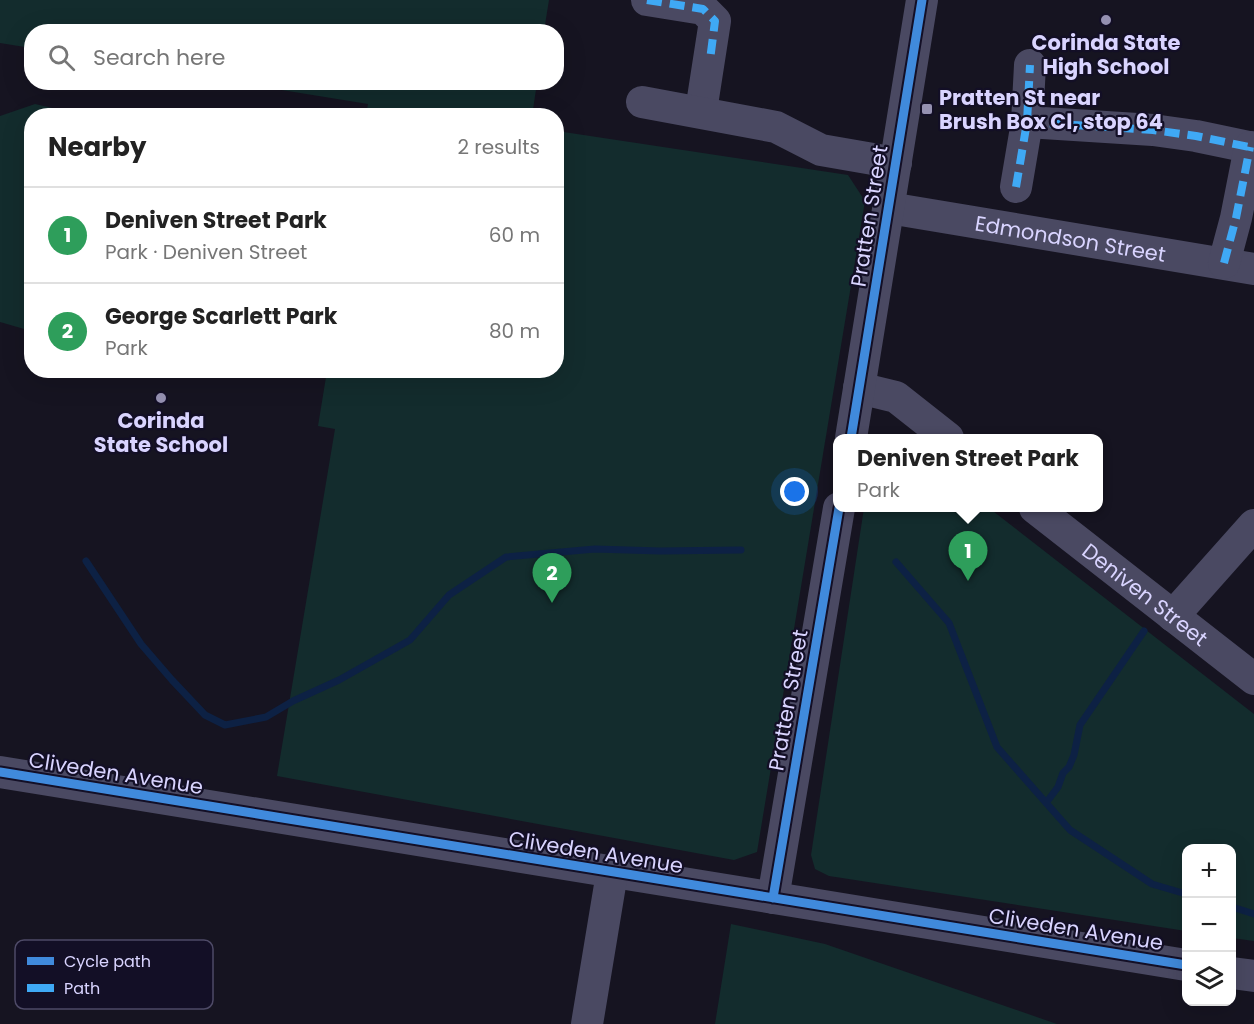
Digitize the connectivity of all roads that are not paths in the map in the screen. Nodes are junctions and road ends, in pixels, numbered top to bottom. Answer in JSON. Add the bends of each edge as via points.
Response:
{"nodes":[{"id":1,"x":647,"y":0,"type":"edge"},
{"id":2,"x":922,"y":0,"type":"edge"},
{"id":3,"x":1030,"y":65,"type":"dead end"},
{"id":4,"x":642,"y":102,"type":"dead end"},
{"id":5,"x":701,"y":111,"type":"junction"},
{"id":6,"x":1027,"y":122,"type":"junction"},
{"id":7,"x":1252,"y":147,"type":"edge"},
{"id":8,"x":896,"y":163,"type":"junction"},
{"id":9,"x":1016,"y":186,"type":"dead end"},
{"id":10,"x":889,"y":208,"type":"junction"},
{"id":11,"x":1239,"y":266,"type":"edge"},
{"id":12,"x":859,"y":388,"type":"junction"},
{"id":13,"x":852,"y":434,"type":"edge"},
{"id":14,"x":943,"y":434,"type":"edge"},
{"id":15,"x":838,"y":512,"type":"edge"},
{"id":16,"x":1041,"y":512,"type":"edge"},
{"id":17,"x":1254,"y":525,"type":"edge"},
{"id":18,"x":1173,"y":616,"type":"junction"},
{"id":19,"x":1254,"y":679,"type":"edge"},
{"id":20,"x":0,"y":772,"type":"edge"},
{"id":21,"x":612,"y":873,"type":"junction"},
{"id":22,"x":773,"y":898,"type":"junction"},
{"id":23,"x":1182,"y":964,"type":"edge"},
{"id":24,"x":1236,"y":973,"type":"edge"},
{"id":25,"x":1254,"y":976,"type":"edge"},
{"id":26,"x":587,"y":1024,"type":"edge"}],
"edges":[{"from":1,"to":5,"type":"street","via":[[703,9],[715,21]]},
{"from":2,"to":8,"type":"street","name":"Pratten Street"},
{"from":3,"to":6,"type":"street"},
{"from":4,"to":5,"type":"street"},
{"from":5,"to":8,"type":"street","via":[[776,127],[821,150]]},
{"from":6,"to":7,"type":"street","via":[[1153,130]]},
{"from":6,"to":9,"type":"street"},
{"from":7,"to":11,"type":"street","via":[[1236,218]]},
{"from":8,"to":10,"type":"street","name":"Pratten Street"},
{"from":10,"to":11,"type":"street","name":"Edmondson Street"},
{"from":10,"to":12,"type":"street","name":"Pratten Street"},
{"from":12,"to":13,"type":"street","name":"Pratten Street"},
{"from":12,"to":14,"type":"street","via":[[896,397]]},
{"from":15,"to":22,"type":"street","name":"Pratten Street"},
{"from":16,"to":18,"type":"street","name":"Deniven Street"},
{"from":17,"to":18,"type":"street"},
{"from":18,"to":19,"type":"street","name":"Deniven Street"},
{"from":20,"to":21,"type":"street","name":"Cliveden Avenue"},
{"from":21,"to":22,"type":"street","name":"Cliveden Avenue"},
{"from":21,"to":26,"type":"street"},
{"from":22,"to":23,"type":"street","name":"Cliveden Avenue"},
{"from":24,"to":25,"type":"street"}]}
